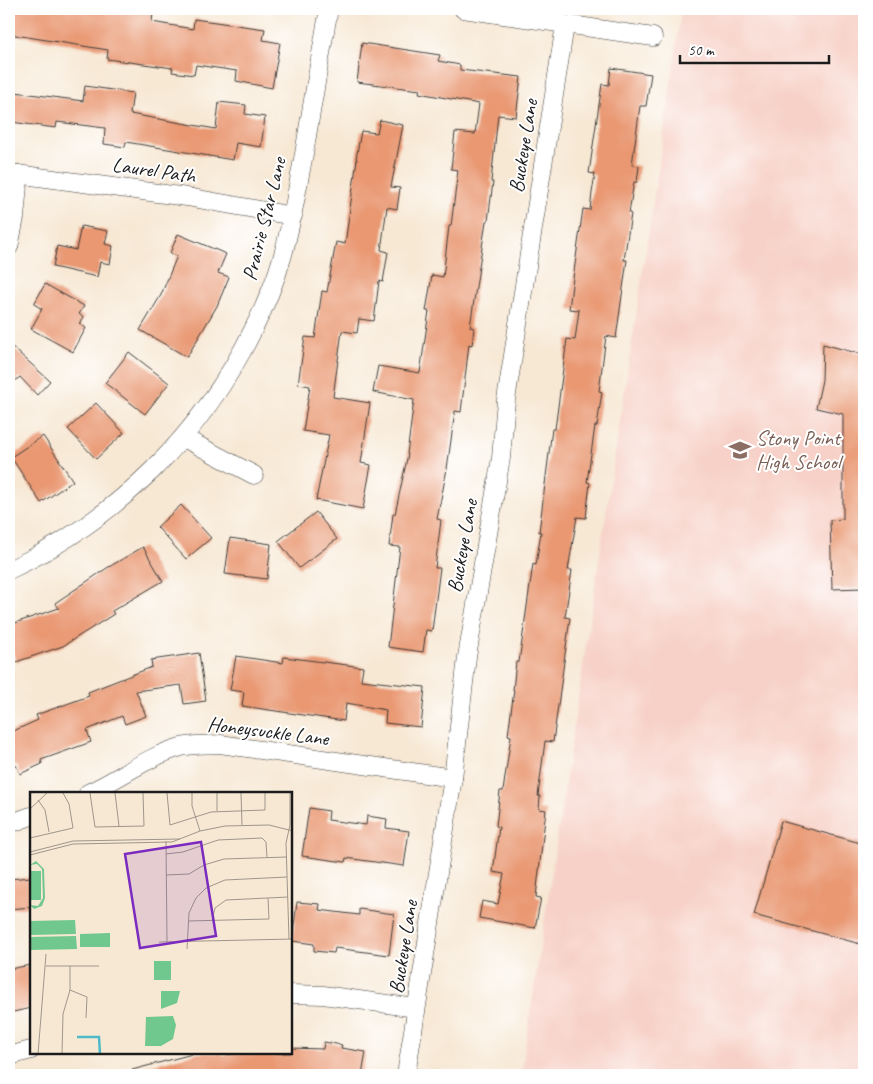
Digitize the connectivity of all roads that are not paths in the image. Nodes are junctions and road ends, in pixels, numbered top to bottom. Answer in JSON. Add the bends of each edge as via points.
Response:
{"nodes":[{"id":1,"x":329,"y":9,"type":"edge"},
{"id":2,"x":463,"y":9,"type":"edge"},
{"id":3,"x":565,"y":25,"type":"junction"},
{"id":4,"x":653,"y":36,"type":"dead end"},
{"id":5,"x":14,"y":174,"type":"edge"},
{"id":6,"x":293,"y":216,"type":"junction"},
{"id":7,"x":9,"y":247,"type":"edge"},
{"id":8,"x":184,"y":438,"type":"junction"},
{"id":9,"x":254,"y":475,"type":"dead end"},
{"id":10,"x":9,"y":570,"type":"edge"},
{"id":11,"x":453,"y":778,"type":"junction"},
{"id":12,"x":90,"y":792,"type":"edge"},
{"id":13,"x":30,"y":816,"type":"edge"},
{"id":14,"x":9,"y":824,"type":"edge"},
{"id":15,"x":292,"y":994,"type":"edge"},
{"id":16,"x":416,"y":1008,"type":"junction"},
{"id":17,"x":30,"y":1050,"type":"edge"},
{"id":18,"x":9,"y":1056,"type":"edge"},
{"id":19,"x":406,"y":1075,"type":"edge"}],
"edges":[{"from":1,"to":6,"type":"street","name":"Prairie Star Lane"},
{"from":2,"to":3,"type":"street"},
{"from":3,"to":4,"type":"street"},
{"from":3,"to":11,"type":"street","name":"Buckeye Lane","via":[[506,400],[501,458],[468,648]]},
{"from":5,"to":6,"type":"street","name":"Laurel Path","via":[[187,197]]},
{"from":5,"to":7,"type":"street","via":[[15,218]]},
{"from":6,"to":8,"type":"street","name":"Prairie Star Lane","via":[[282,259],[246,344],[216,395]]},
{"from":8,"to":9,"type":"street"},
{"from":8,"to":10,"type":"street","name":"Prairie Star Lane","via":[[120,501],[78,532]]},
{"from":11,"to":12,"type":"street","name":"Honeysuckle Lane","via":[[220,744],[194,745],[157,755]]},
{"from":11,"to":16,"type":"street","name":"Buckeye Lane"},
{"from":13,"to":14,"type":"street"},
{"from":15,"to":16,"type":"street"},
{"from":16,"to":19,"type":"street","name":"Buckeye Lane"},
{"from":17,"to":18,"type":"street"}]}
